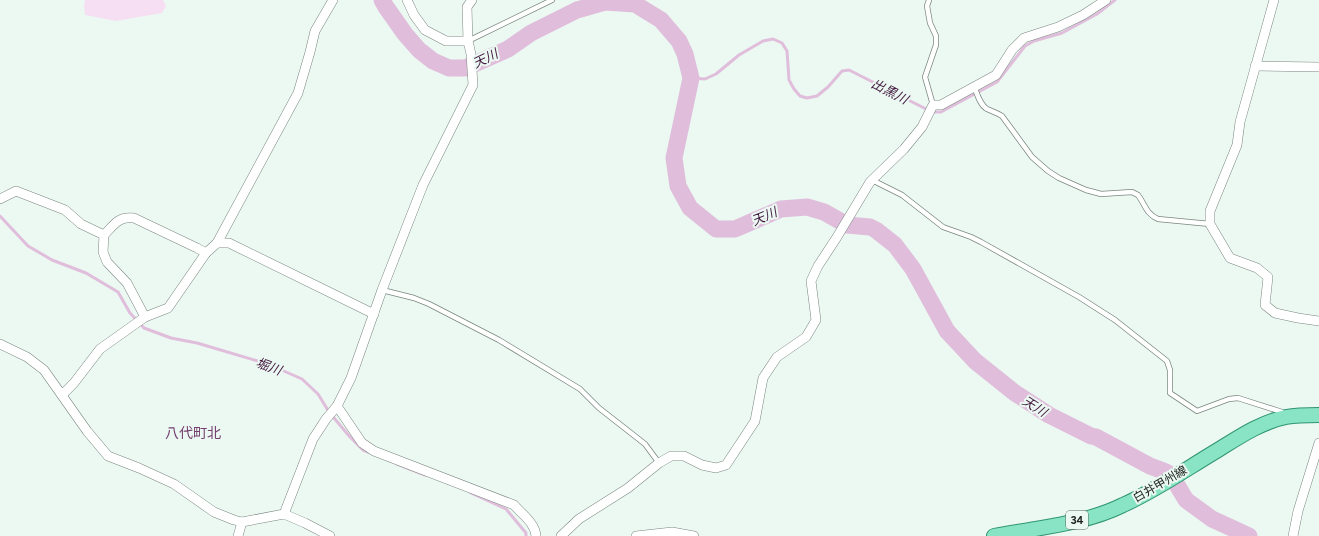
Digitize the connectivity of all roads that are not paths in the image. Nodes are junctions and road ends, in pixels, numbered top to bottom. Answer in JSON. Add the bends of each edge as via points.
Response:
{"nodes":[{"id":1,"x":333,"y":0,"type":"edge"},
{"id":2,"x":407,"y":0,"type":"edge"},
{"id":3,"x":472,"y":0,"type":"edge"},
{"id":4,"x":552,"y":0,"type":"edge"},
{"id":5,"x":929,"y":0,"type":"edge"},
{"id":6,"x":1106,"y":0,"type":"edge"},
{"id":7,"x":1274,"y":0,"type":"edge"},
{"id":8,"x":468,"y":40,"type":"junction"},
{"id":9,"x":1255,"y":66,"type":"junction"},
{"id":10,"x":1319,"y":67,"type":"edge"},
{"id":11,"x":974,"y":87,"type":"junction"},
{"id":12,"x":933,"y":106,"type":"junction"},
{"id":13,"x":872,"y":180,"type":"junction"},
{"id":14,"x":0,"y":199,"type":"edge"},
{"id":15,"x":1210,"y":224,"type":"junction"},
{"id":16,"x":104,"y":235,"type":"junction"},
{"id":17,"x":217,"y":243,"type":"junction"},
{"id":18,"x":206,"y":253,"type":"junction"},
{"id":19,"x":382,"y":290,"type":"junction"},
{"id":20,"x":374,"y":314,"type":"junction"},
{"id":21,"x":144,"y":318,"type":"junction"},
{"id":22,"x":1319,"y":321,"type":"edge"},
{"id":23,"x":1,"y":348,"type":"edge"},
{"id":24,"x":62,"y":395,"type":"junction"},
{"id":25,"x":336,"y":408,"type":"junction"},
{"id":26,"x":1319,"y":415,"type":"edge"},
{"id":27,"x":1285,"y":417,"type":"junction"},
{"id":28,"x":1319,"y":443,"type":"edge"},
{"id":29,"x":659,"y":463,"type":"junction"},
{"id":30,"x":284,"y":514,"type":"junction"},
{"id":31,"x":242,"y":522,"type":"junction"},
{"id":32,"x":238,"y":536,"type":"edge"},
{"id":33,"x":330,"y":536,"type":"edge"},
{"id":34,"x":536,"y":536,"type":"edge"},
{"id":35,"x":561,"y":536,"type":"edge"},
{"id":36,"x":636,"y":536,"type":"edge"},
{"id":37,"x":694,"y":536,"type":"edge"},
{"id":38,"x":994,"y":536,"type":"edge"},
{"id":39,"x":1293,"y":536,"type":"edge"}],
"edges":[{"from":1,"to":17,"type":"street","via":[[315,31],[298,93]]},
{"from":2,"to":8,"type":"street","via":[[425,30],[446,41]]},
{"from":3,"to":8,"type":"street","via":[[467,7]]},
{"from":4,"to":8,"type":"lane"},
{"from":5,"to":12,"type":"lane","via":[[927,6],[930,23],[936,36],[936,45],[925,77]]},
{"from":6,"to":11,"type":"street","via":[[1058,27],[1024,38],[1012,50],[996,75]]},
{"from":7,"to":9,"type":"street"},
{"from":8,"to":19,"type":"street","via":[[472,54],[472,85],[423,185]]},
{"from":9,"to":10,"type":"street"},
{"from":9,"to":15,"type":"street","via":[[1240,122],[1237,145],[1210,211]]},
{"from":11,"to":12,"type":"street"},
{"from":11,"to":15,"type":"lane","via":[[986,108],[1002,116],[1032,157],[1059,178],[1101,194],[1132,192],[1138,195],[1152,217],[1158,219]]},
{"from":12,"to":13,"type":"street","via":[[922,126],[904,149]]},
{"from":13,"to":27,"type":"lane","via":[[902,195],[943,227],[981,242],[1115,320],[1167,361],[1170,370],[1170,393],[1197,410],[1238,398],[1282,412]]},
{"from":13,"to":29,"type":"street","via":[[811,281],[816,320],[806,337],[777,357],[763,378],[755,421],[726,465],[716,468],[702,465],[684,456],[671,456]]},
{"from":14,"to":16,"type":"street","via":[[16,190],[65,210],[81,224]]},
{"from":15,"to":22,"type":"street","via":[[1230,258],[1257,268],[1268,277],[1265,305],[1275,313]]},
{"from":16,"to":18,"type":"street","via":[[119,219],[134,218]]},
{"from":16,"to":21,"type":"street","via":[[103,252],[107,262],[127,284]]},
{"from":17,"to":18,"type":"street"},
{"from":17,"to":20,"type":"street","via":[[229,243]]},
{"from":18,"to":21,"type":"street","via":[[168,308]]},
{"from":19,"to":20,"type":"street"},
{"from":19,"to":29,"type":"lane","via":[[429,304],[499,340],[580,389],[599,408],[645,444]]},
{"from":20,"to":25,"type":"street","via":[[351,378]]},
{"from":21,"to":24,"type":"street","via":[[100,349]]},
{"from":23,"to":24,"type":"street","via":[[27,357],[44,370]]},
{"from":24,"to":31,"type":"street","via":[[108,456],[174,484],[214,512]]},
{"from":25,"to":30,"type":"street","via":[[313,439]]},
{"from":25,"to":34,"type":"street","via":[[362,443],[374,451],[514,505],[527,518]]},
{"from":26,"to":27,"type":"main road","name":"白井甲州線","number":"34"},
{"from":27,"to":38,"type":"main road","name":"白井甲州線","number":"34","via":[[1244,434],[1156,489],[1122,506],[1073,521]]},
{"from":28,"to":39,"type":"street"},
{"from":29,"to":35,"type":"street","via":[[628,488],[579,519]]},
{"from":30,"to":31,"type":"street"},
{"from":30,"to":33,"type":"street"},
{"from":31,"to":32,"type":"street"},
{"from":36,"to":37,"type":"street","via":[[672,532]]}]}
